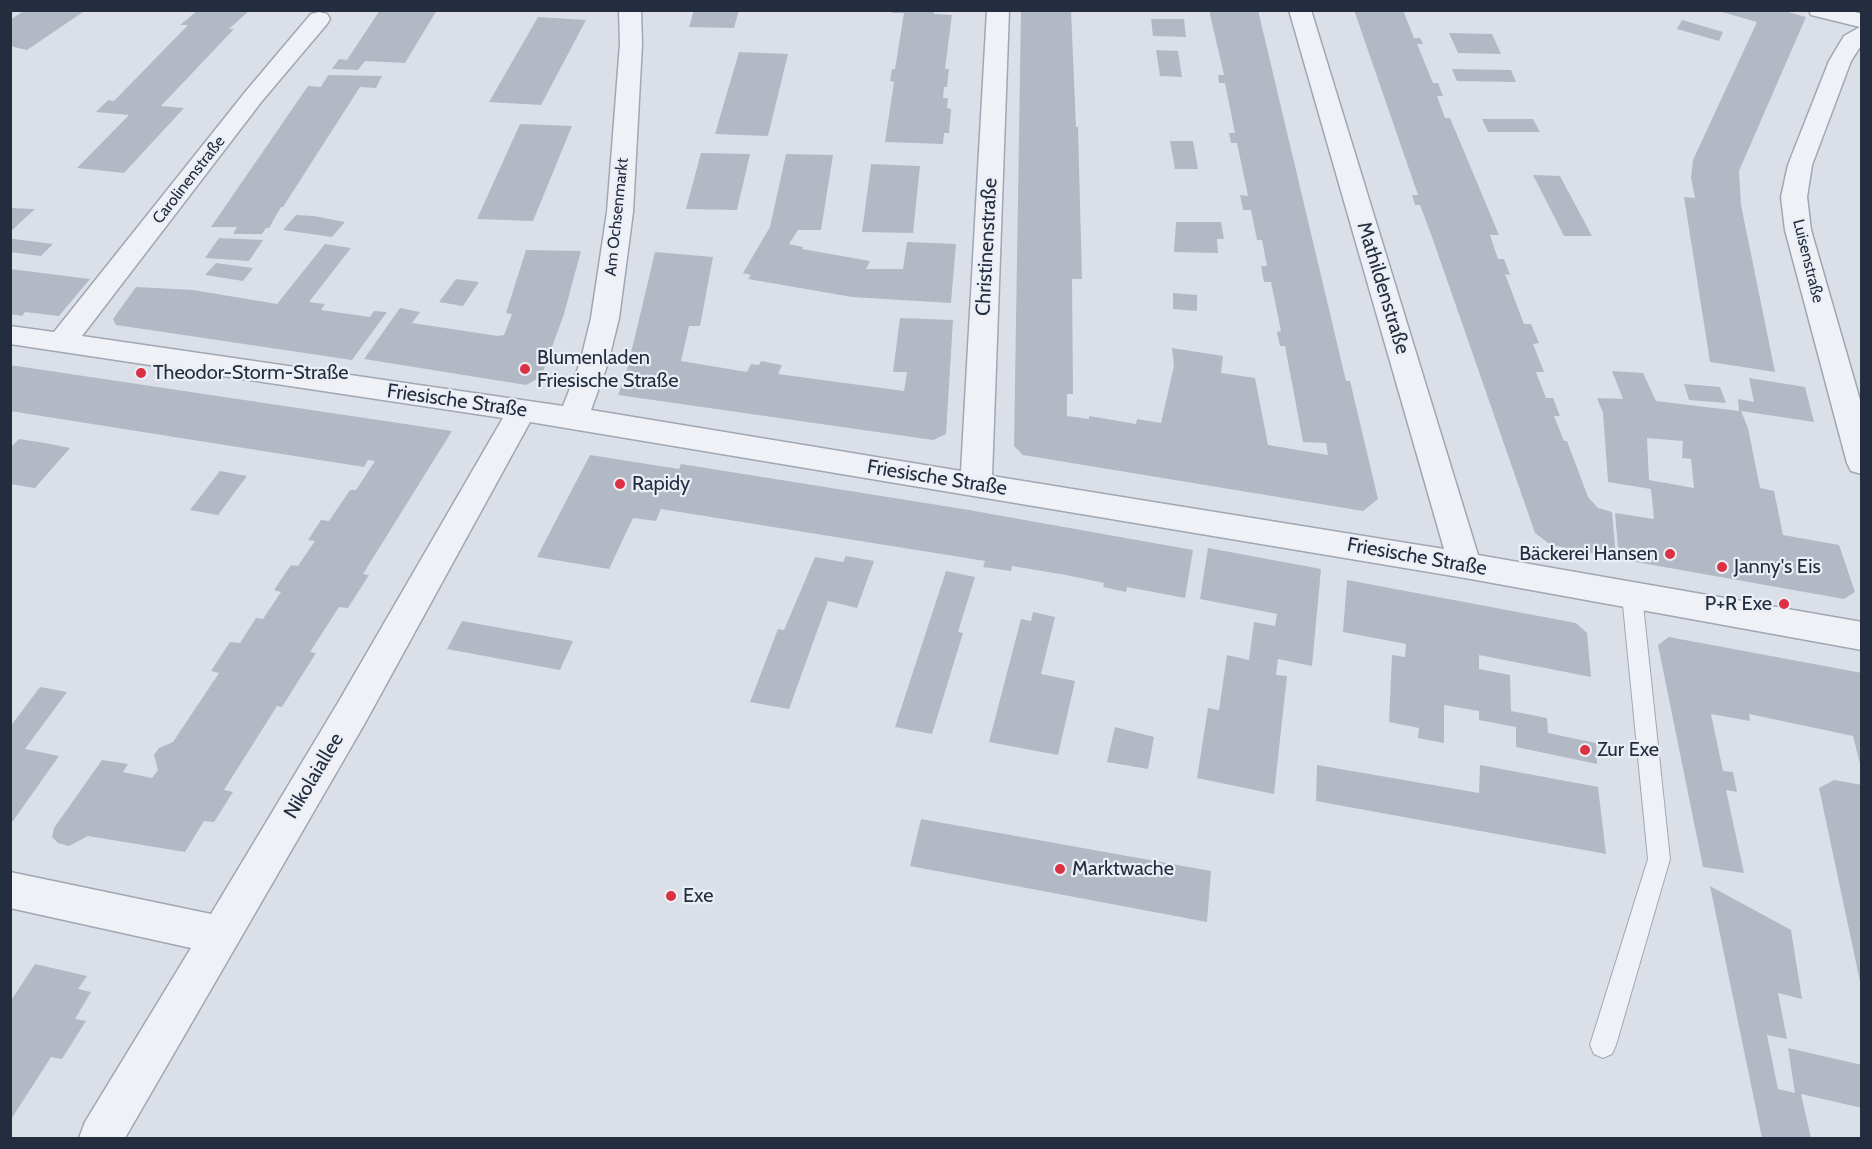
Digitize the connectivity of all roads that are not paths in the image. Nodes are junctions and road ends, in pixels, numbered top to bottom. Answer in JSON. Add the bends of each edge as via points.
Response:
{"nodes":[{"id":1,"x":630,"y":10,"type":"edge"},
{"id":2,"x":998,"y":10,"type":"edge"},
{"id":3,"x":1300,"y":10,"type":"edge"},
{"id":4,"x":1819,"y":10,"type":"edge"},
{"id":5,"x":319,"y":19,"type":"dead end"},
{"id":6,"x":1862,"y":21,"type":"edge"},
{"id":7,"x":1862,"y":33,"type":"edge"},
{"id":8,"x":10,"y":335,"type":"edge"},
{"id":9,"x":61,"y":343,"type":"junction"},
{"id":10,"x":522,"y":410,"type":"junction"},
{"id":11,"x":573,"y":418,"type":"junction"},
{"id":12,"x":1862,"y":463,"type":"edge"},
{"id":13,"x":976,"y":484,"type":"junction"},
{"id":14,"x":1465,"y":565,"type":"junction"},
{"id":15,"x":1632,"y":595,"type":"junction"},
{"id":16,"x":1862,"y":636,"type":"edge"},
{"id":17,"x":10,"y":890,"type":"edge"},
{"id":18,"x":219,"y":934,"type":"junction"},
{"id":19,"x":1602,"y":1045,"type":"dead end"},
{"id":20,"x":101,"y":1138,"type":"edge"}],
"edges":[{"from":1,"to":11,"type":"street","name":"Am Ochsenmarkt","via":[[632,44],[620,212],[605,318],[594,363]]},
{"from":2,"to":13,"type":"street","name":"Christinenstraße"},
{"from":3,"to":14,"type":"street","name":"Mathildenstraße"},
{"from":4,"to":6,"type":"street"},
{"from":5,"to":9,"type":"street","name":"Carolinenstraße"},
{"from":7,"to":12,"type":"street","name":"Luisenstraße","via":[[1840,61],[1800,165],[1794,197],[1798,230]]},
{"from":8,"to":9,"type":"street","name":"Friesische Straße"},
{"from":9,"to":10,"type":"street","name":"Friesische Straße"},
{"from":10,"to":11,"type":"street","name":"Friesische Straße"},
{"from":10,"to":18,"type":"street","name":"Nikolaiallee","via":[[352,712]]},
{"from":11,"to":13,"type":"street","name":"Friesische Straße"},
{"from":13,"to":14,"type":"street","name":"Friesische Straße"},
{"from":14,"to":15,"type":"street","name":"Friesische Straße"},
{"from":15,"to":16,"type":"street","name":"Friesische Straße"},
{"from":15,"to":19,"type":"lane","via":[[1659,859]]},
{"from":17,"to":18,"type":"street"},
{"from":18,"to":20,"type":"street","name":"Nikolaiallee"}]}
